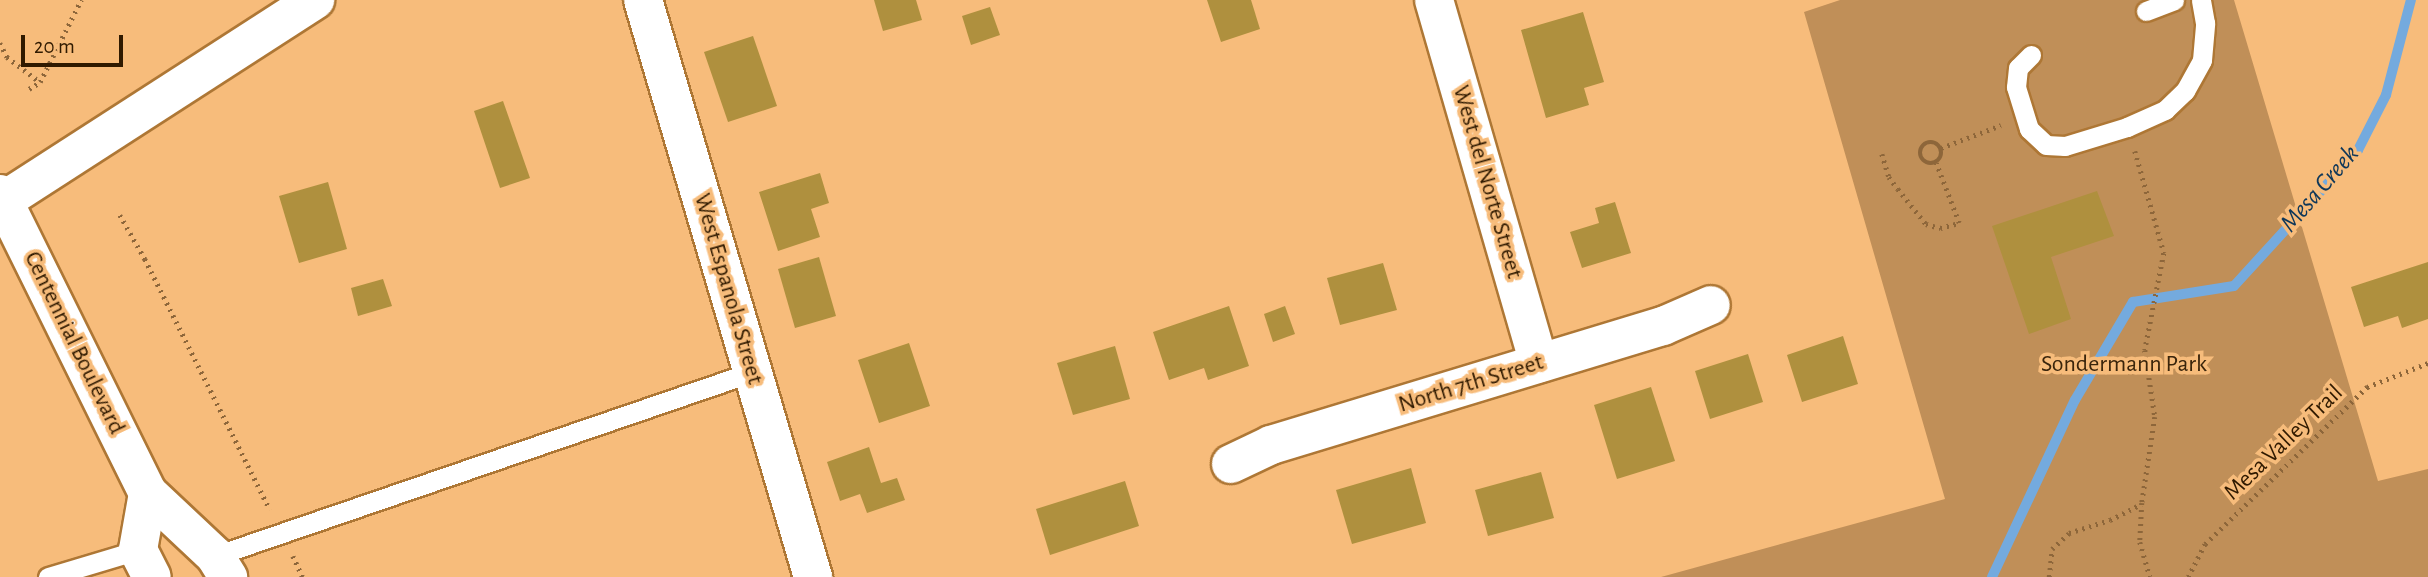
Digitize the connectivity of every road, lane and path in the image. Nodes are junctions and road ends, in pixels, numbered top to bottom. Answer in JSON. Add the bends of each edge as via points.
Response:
{"nodes":[{"id":1,"x":81,"y":0,"type":"edge"},
{"id":2,"x":316,"y":0,"type":"edge"},
{"id":3,"x":643,"y":0,"type":"edge"},
{"id":4,"x":1434,"y":0,"type":"edge"},
{"id":5,"x":2174,"y":0,"type":"edge"},
{"id":6,"x":2201,"y":0,"type":"edge"},
{"id":7,"x":2146,"y":11,"type":"dead end"},
{"id":8,"x":0,"y":43,"type":"edge"},
{"id":9,"x":2031,"y":55,"type":"dead end"},
{"id":10,"x":40,"y":82,"type":"junction"},
{"id":11,"x":29,"y":89,"type":"dead end"},
{"id":12,"x":2127,"y":127,"type":"junction"},
{"id":13,"x":1975,"y":134,"type":"dead end"},
{"id":14,"x":1941,"y":148,"type":"junction"},
{"id":15,"x":1882,"y":154,"type":"dead end"},
{"id":16,"x":1936,"y":163,"type":"junction"},
{"id":17,"x":1,"y":199,"type":"edge"},
{"id":18,"x":120,"y":215,"type":"dead end"},
{"id":19,"x":1711,"y":305,"type":"dead end"},
{"id":20,"x":1539,"y":363,"type":"junction"},
{"id":21,"x":2428,"y":363,"type":"edge"},
{"id":22,"x":752,"y":372,"type":"junction"},
{"id":23,"x":1231,"y":464,"type":"dead end"},
{"id":24,"x":148,"y":493,"type":"junction"},
{"id":25,"x":2142,"y":503,"type":"junction"},
{"id":26,"x":282,"y":534,"type":"junction"},
{"id":27,"x":145,"y":563,"type":"edge"},
{"id":28,"x":221,"y":567,"type":"edge"},
{"id":29,"x":48,"y":577,"type":"edge"},
{"id":30,"x":303,"y":577,"type":"edge"},
{"id":31,"x":813,"y":577,"type":"edge"},
{"id":32,"x":2049,"y":577,"type":"edge"},
{"id":33,"x":2150,"y":577,"type":"edge"},
{"id":34,"x":2188,"y":577,"type":"edge"}],
"edges":[{"from":1,"to":10,"type":"path"},
{"from":2,"to":17,"type":"street"},
{"from":3,"to":22,"type":"street","name":"West Espanola Street"},
{"from":4,"to":20,"type":"street","name":"West del Norte Street"},
{"from":5,"to":7,"type":"lane"},
{"from":6,"to":12,"type":"lane","via":[[2205,23],[2202,60],[2185,91],[2165,110]]},
{"from":8,"to":10,"type":"path","via":[[7,58]]},
{"from":9,"to":12,"type":"lane","via":[[2018,68],[2016,87],[2029,129],[2046,145],[2065,146]]},
{"from":10,"to":11,"type":"path"},
{"from":12,"to":25,"type":"path","via":[[2164,253],[2146,350],[2155,417]]},
{"from":13,"to":14,"type":"path"},
{"from":14,"to":16,"type":"path"},
{"from":14,"to":16,"type":"path","via":[[1932,141],[1920,149],[1924,162]]},
{"from":15,"to":16,"type":"path","via":[[1898,189],[1927,224],[1940,228],[1959,223]]},
{"from":17,"to":24,"type":"street","name":"Centennial Boulevard"},
{"from":18,"to":26,"type":"path"},
{"from":19,"to":20,"type":"street","name":"North 7th Street","via":[[1663,326]]},
{"from":20,"to":23,"type":"street","name":"North 7th Street","via":[[1270,445]]},
{"from":21,"to":34,"type":"path","name":"Mesa Valley Trail","via":[[2367,387],[2205,544]]},
{"from":22,"to":26,"type":"lane"},
{"from":22,"to":31,"type":"street","name":"West Espanola Street"},
{"from":24,"to":27,"type":"street"},
{"from":24,"to":28,"type":"street","name":"Centennial Boulevard"},
{"from":25,"to":32,"type":"path","via":[[2110,520],[2068,533],[2052,549]]},
{"from":25,"to":33,"type":"path","via":[[2140,541]]},
{"from":26,"to":28,"type":"lane"},
{"from":26,"to":30,"type":"path"},
{"from":27,"to":29,"type":"lane"}]}
